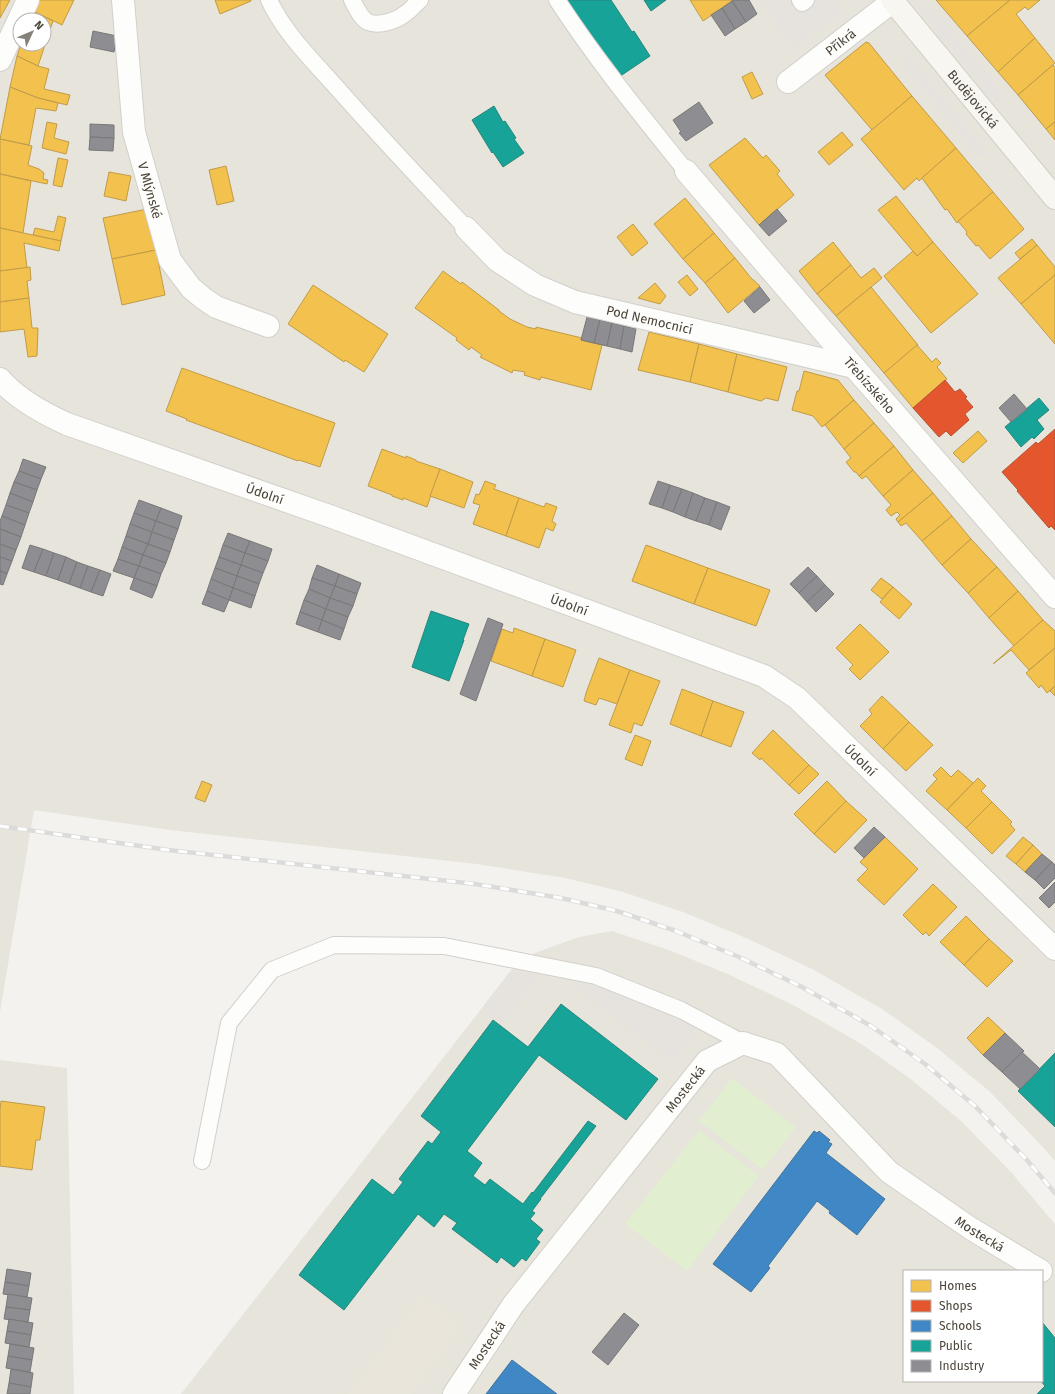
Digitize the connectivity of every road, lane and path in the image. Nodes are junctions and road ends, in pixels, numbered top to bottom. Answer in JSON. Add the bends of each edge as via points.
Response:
{"nodes":[{"id":1,"x":28,"y":0,"type":"edge"},
{"id":2,"x":124,"y":0,"type":"edge"},
{"id":3,"x":269,"y":0,"type":"edge"},
{"id":4,"x":352,"y":0,"type":"edge"},
{"id":5,"x":420,"y":0,"type":"edge"},
{"id":6,"x":557,"y":0,"type":"edge"},
{"id":7,"x":800,"y":0,"type":"edge"},
{"id":8,"x":806,"y":0,"type":"edge"},
{"id":9,"x":892,"y":1,"type":"edge"},
{"id":10,"x":0,"y":60,"type":"edge"},
{"id":11,"x":788,"y":82,"type":"dead end"},
{"id":12,"x":686,"y":171,"type":"joint"},
{"id":13,"x":1055,"y":198,"type":"edge"},
{"id":14,"x":466,"y":228,"type":"joint"},
{"id":15,"x":268,"y":326,"type":"dead end"},
{"id":16,"x":854,"y":367,"type":"junction"},
{"id":17,"x":2,"y":389,"type":"edge"},
{"id":18,"x":1055,"y":597,"type":"edge"},
{"id":19,"x":1055,"y":949,"type":"edge"},
{"id":20,"x":743,"y":1043,"type":"junction"},
{"id":21,"x":202,"y":1161,"type":"dead end"},
{"id":22,"x":1039,"y":1270,"type":"edge"},
{"id":23,"x":1043,"y":1272,"type":"edge"},
{"id":24,"x":1055,"y":1280,"type":"edge"},
{"id":25,"x":454,"y":1394,"type":"edge"}],
"edges":[{"from":1,"to":10,"type":"street"},
{"from":2,"to":15,"type":"street","name":"V Mlýnské","via":[[134,132],[170,260],[190,288],[216,307]]},
{"from":3,"to":14,"type":"lane","via":[[294,41]]},
{"from":4,"to":5,"type":"lane","via":[[368,22],[378,24],[406,14]]},
{"from":6,"to":12,"type":"lane","via":[[579,33]]},
{"from":7,"to":8,"type":"lane","via":[[802,3]]},
{"from":9,"to":11,"type":"street","name":"Příkrá"},
{"from":9,"to":13,"type":"main road","name":"Budějovická"},
{"from":12,"to":16,"type":"street","name":"Třebízského"},
{"from":14,"to":16,"type":"street","name":"Pod Nemocnicí","via":[[497,260],[535,285],[575,302]]},
{"from":16,"to":18,"type":"street","name":"Třebízského"},
{"from":17,"to":19,"type":"street","name":"Údolní","via":[[67,424],[335,518],[764,676],[797,698]]},
{"from":20,"to":21,"type":"lane","via":[[681,1010],[596,976],[444,946],[334,945],[272,970],[229,1023]]},
{"from":20,"to":22,"type":"street","name":"Mostecká","via":[[777,1054],[889,1172],[970,1228]]},
{"from":20,"to":25,"type":"street","name":"Mostecká","via":[[707,1062],[513,1305]]},
{"from":23,"to":24,"type":"street","name":"Mostecká"}]}
